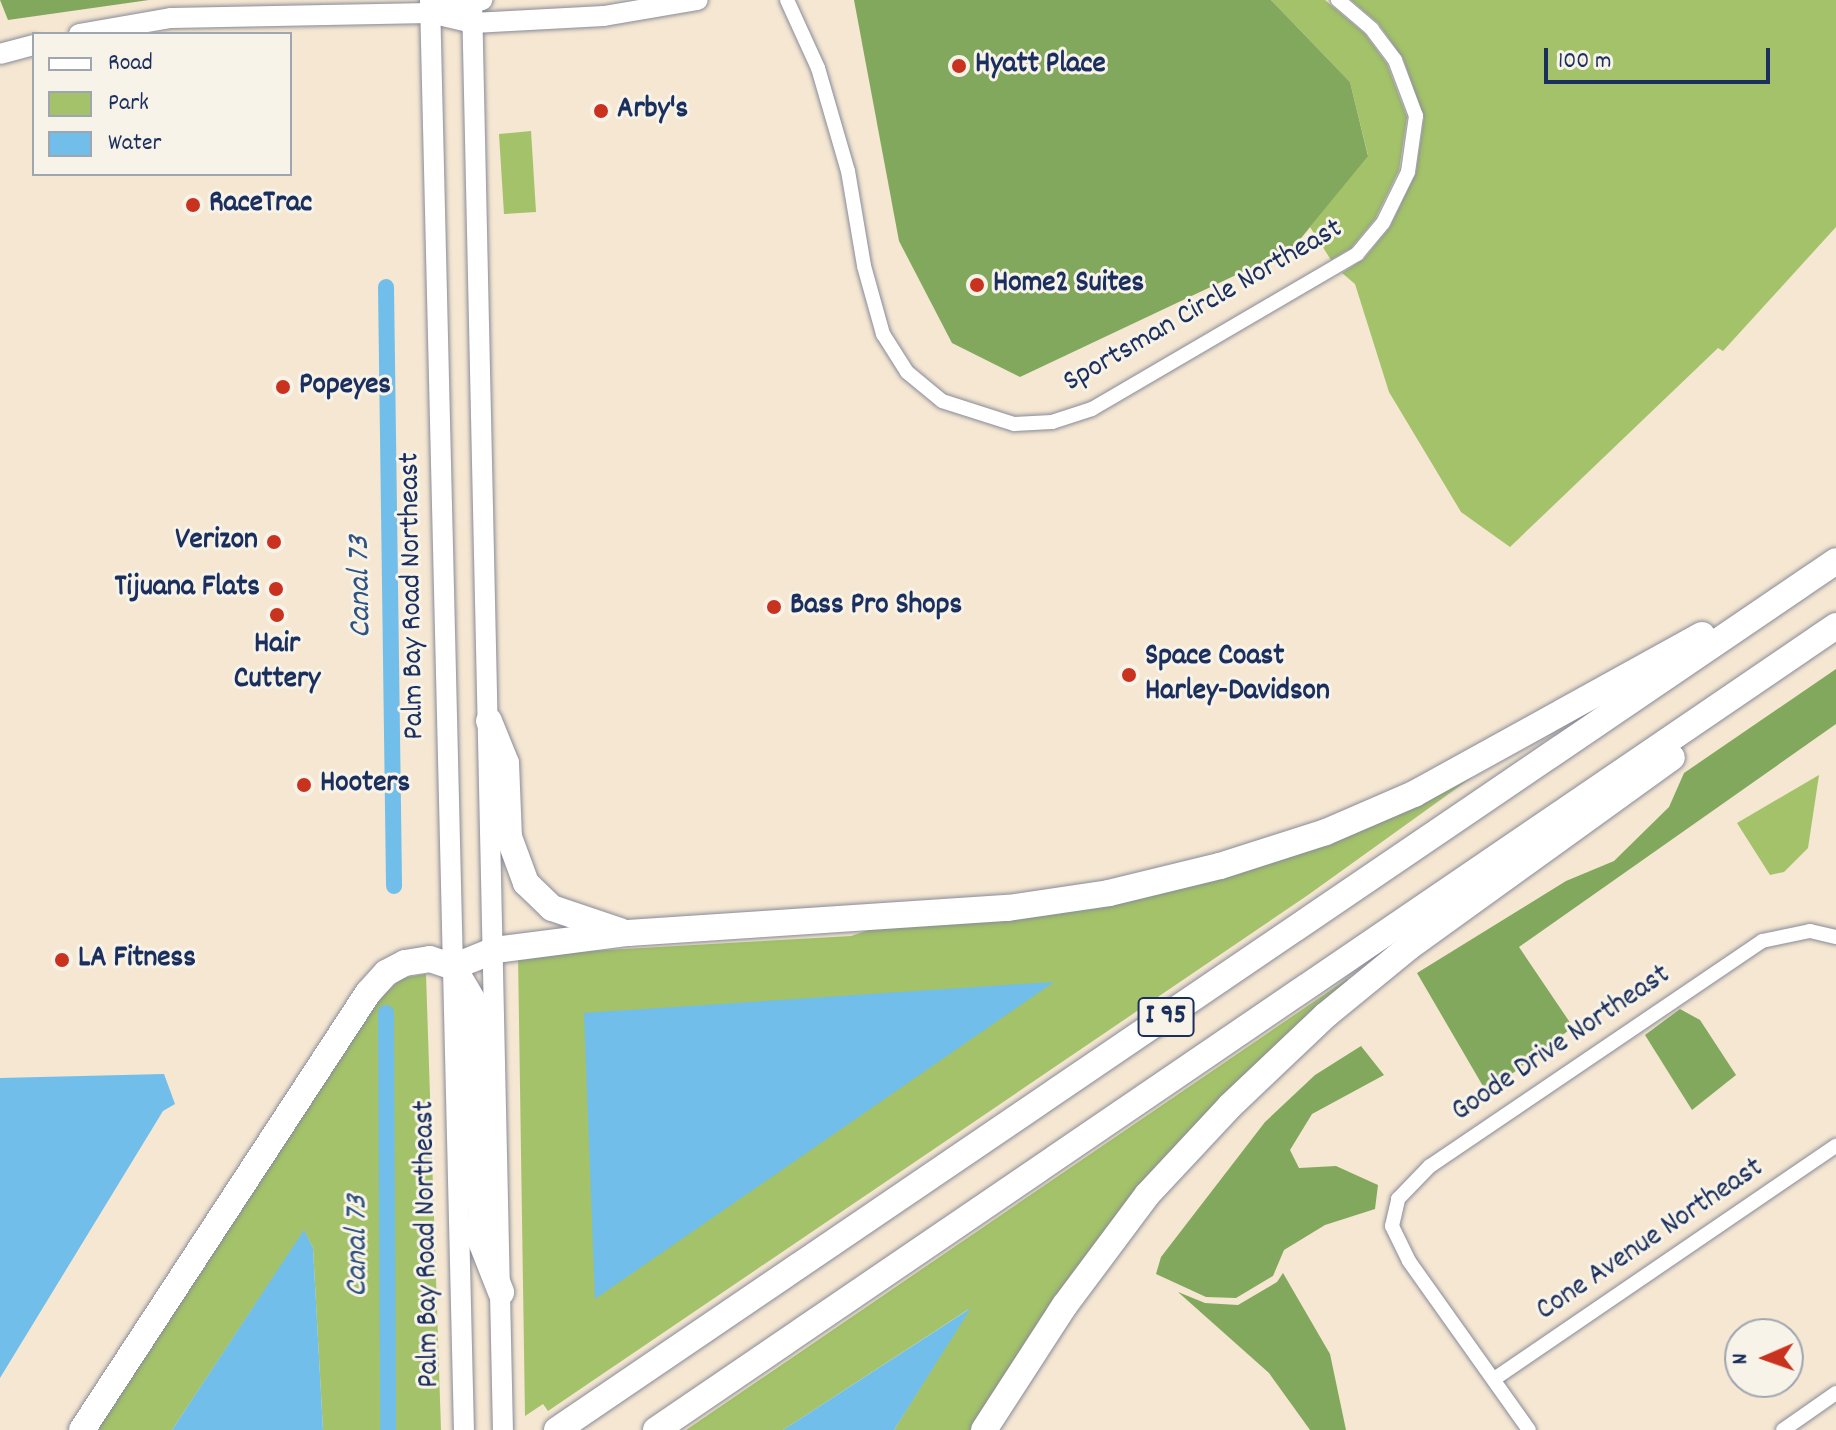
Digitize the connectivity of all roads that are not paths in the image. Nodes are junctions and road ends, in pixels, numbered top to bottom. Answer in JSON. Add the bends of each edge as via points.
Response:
{"nodes":[{"id":1,"x":472,"y":0,"type":"edge"},
{"id":2,"x":482,"y":0,"type":"edge"},
{"id":3,"x":698,"y":0,"type":"edge"},
{"id":4,"x":787,"y":0,"type":"edge"},
{"id":5,"x":1338,"y":0,"type":"edge"},
{"id":6,"x":430,"y":6,"type":"edge"},
{"id":7,"x":473,"y":23,"type":"junction"},
{"id":8,"x":90,"y":32,"type":"edge"},
{"id":9,"x":32,"y":46,"type":"edge"},
{"id":10,"x":0,"y":54,"type":"edge"},
{"id":11,"x":1836,"y":561,"type":"edge"},
{"id":12,"x":1775,"y":602,"type":"junction"},
{"id":13,"x":1836,"y":626,"type":"edge"},
{"id":14,"x":1739,"y":693,"type":"junction"},
{"id":15,"x":489,"y":721,"type":"junction"},
{"id":16,"x":628,"y":933,"type":"junction"},
{"id":17,"x":1836,"y":937,"type":"edge"},
{"id":18,"x":495,"y":950,"type":"junction"},
{"id":19,"x":453,"y":967,"type":"junction"},
{"id":20,"x":1836,"y":1146,"type":"edge"},
{"id":21,"x":501,"y":1292,"type":"junction"},
{"id":22,"x":1494,"y":1379,"type":"junction"},
{"id":23,"x":1836,"y":1393,"type":"edge"},
{"id":24,"x":464,"y":1427,"type":"edge"},
{"id":25,"x":82,"y":1430,"type":"edge"},
{"id":26,"x":503,"y":1430,"type":"edge"},
{"id":27,"x":557,"y":1430,"type":"edge"},
{"id":28,"x":656,"y":1430,"type":"edge"},
{"id":29,"x":984,"y":1430,"type":"edge"},
{"id":30,"x":1529,"y":1430,"type":"edge"},
{"id":31,"x":1783,"y":1430,"type":"edge"}],
"edges":[{"from":1,"to":2,"type":"main road"},
{"from":1,"to":6,"type":"main road"},
{"from":1,"to":7,"type":"main road"},
{"from":3,"to":7,"type":"main road","via":[[604,16]]},
{"from":4,"to":5,"type":"street","name":"Sportsman Circle Northeast","via":[[818,68],[848,171],[864,266],[883,334],[907,372],[942,401],[1014,424],[1052,422],[1092,409],[1357,254],[1383,223],[1408,172],[1416,116],[1395,60],[1372,29]]},
{"from":6,"to":7,"type":"main road"},
{"from":6,"to":8,"type":"main road","via":[[171,18]]},
{"from":6,"to":19,"type":"main road","name":"Palm Bay Road Northeast"},
{"from":7,"to":15,"type":"main road"},
{"from":9,"to":10,"type":"main road"},
{"from":11,"to":12,"type":"highway","number":"I 95"},
{"from":12,"to":16,"type":"highway","via":[[1691,641],[1414,794],[1326,832],[1220,866],[1109,893],[1008,908]]},
{"from":12,"to":27,"type":"highway","number":"I 95"},
{"from":13,"to":14,"type":"highway","number":"I 95"},
{"from":14,"to":28,"type":"highway","number":"I 95"},
{"from":14,"to":29,"type":"highway","via":[[1664,765],[1397,956],[1230,1106],[1147,1195],[1065,1305]]},
{"from":15,"to":16,"type":"highway","via":[[506,763],[509,837],[526,883],[552,908]]},
{"from":15,"to":18,"type":"main road"},
{"from":16,"to":18,"type":"highway"},
{"from":17,"to":22,"type":"street","name":"Goode Drive Northeast","via":[[1810,931],[1762,941],[1430,1166],[1398,1199],[1392,1226],[1409,1261]]},
{"from":18,"to":19,"type":"highway"},
{"from":18,"to":21,"type":"main road"},
{"from":19,"to":21,"type":"highway","via":[[475,1004],[482,1244]]},
{"from":19,"to":24,"type":"main road","name":"Palm Bay Road Northeast"},
{"from":19,"to":25,"type":"highway","via":[[430,959],[405,963],[386,973],[368,993]]},
{"from":20,"to":22,"type":"street","name":"Cone Avenue Northeast"},
{"from":21,"to":26,"type":"main road"},
{"from":22,"to":30,"type":"street"},
{"from":23,"to":31,"type":"street"}]}
